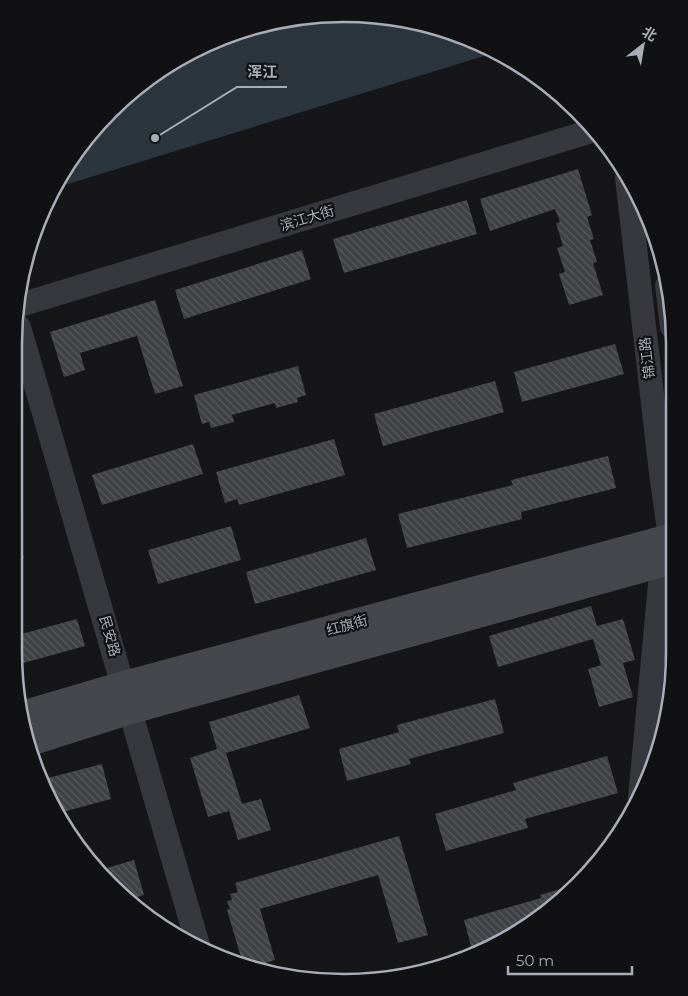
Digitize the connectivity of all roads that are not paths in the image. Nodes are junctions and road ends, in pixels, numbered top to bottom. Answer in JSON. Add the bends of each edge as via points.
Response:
{"nodes":[{"id":1,"x":586,"y":133,"type":"edge"},
{"id":2,"x":629,"y":197,"type":"edge"},
{"id":3,"x":25,"y":305,"type":"edge"},
{"id":4,"x":22,"y":338,"type":"edge"},
{"id":5,"x":666,"y":513,"type":"edge"},
{"id":6,"x":666,"y":546,"type":"edge"},
{"id":7,"x":666,"y":579,"type":"edge"},
{"id":8,"x":128,"y":698,"type":"junction"},
{"id":9,"x":29,"y":714,"type":"edge"},
{"id":10,"x":34,"y":739,"type":"edge"},
{"id":11,"x":644,"y":768,"type":"edge"},
{"id":12,"x":196,"y":937,"type":"edge"}],
"edges":[{"from":1,"to":3,"type":"street","name":"滨江大街"},
{"from":2,"to":5,"type":"street","name":"锦江路"},
{"from":4,"to":8,"type":"street","name":"民安路"},
{"from":6,"to":8,"type":"main road"},
{"from":7,"to":11,"type":"street","name":"锦江路"},
{"from":8,"to":9,"type":"main road"},
{"from":8,"to":10,"type":"main road"},
{"from":8,"to":12,"type":"street","name":"民安路"}]}
